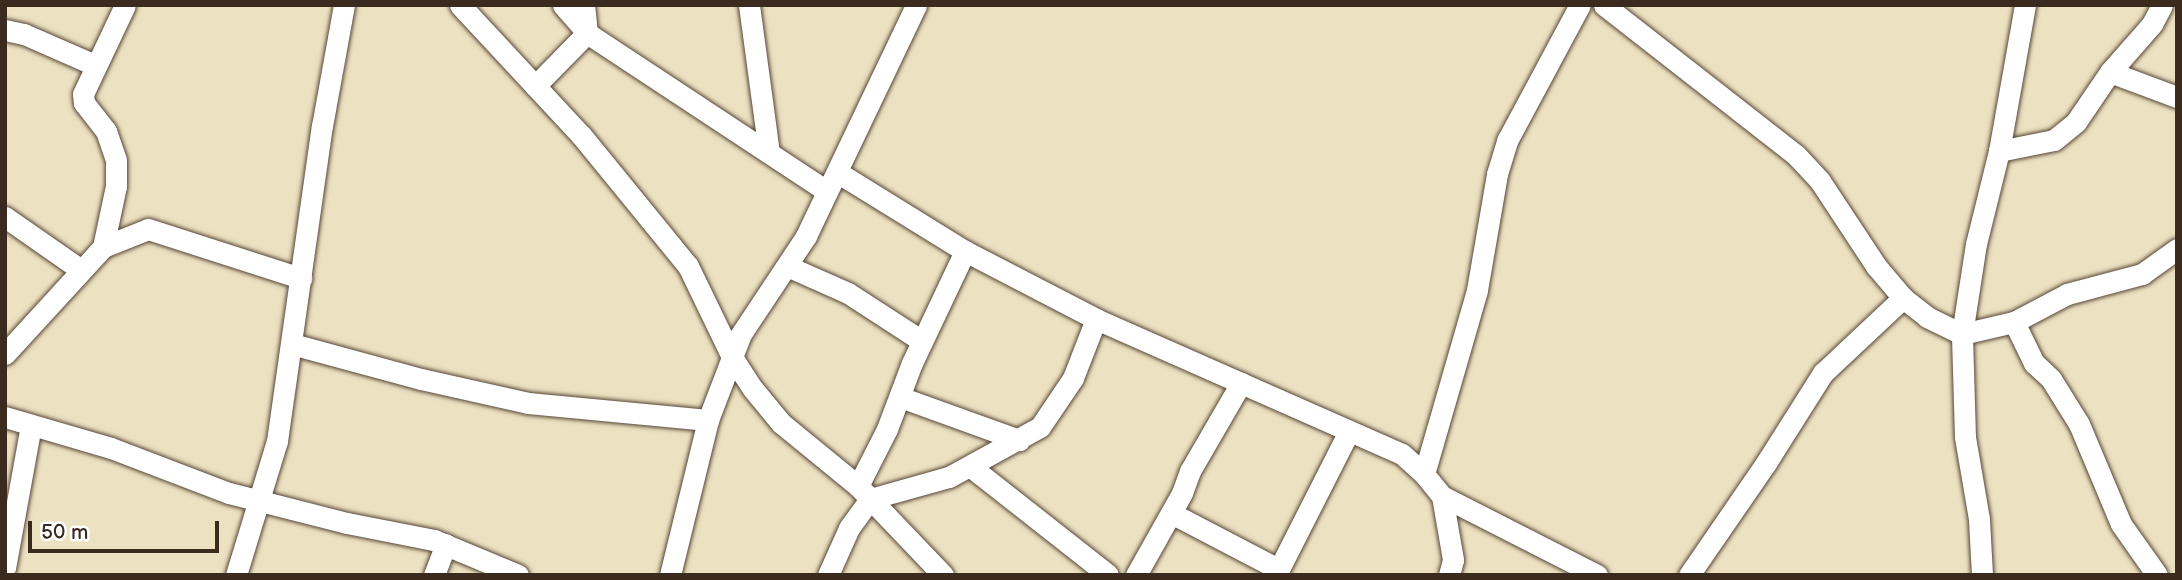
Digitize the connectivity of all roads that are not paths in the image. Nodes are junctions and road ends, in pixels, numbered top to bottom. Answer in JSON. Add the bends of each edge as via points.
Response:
{"nodes":[{"id":1,"x":125,"y":5,"type":"edge"},
{"id":2,"x":344,"y":5,"type":"edge"},
{"id":3,"x":460,"y":5,"type":"edge"},
{"id":4,"x":564,"y":5,"type":"edge"},
{"id":5,"x":584,"y":5,"type":"edge"},
{"id":6,"x":749,"y":5,"type":"edge"},
{"id":7,"x":916,"y":5,"type":"edge"},
{"id":8,"x":1580,"y":5,"type":"edge"},
{"id":9,"x":1604,"y":5,"type":"edge"},
{"id":10,"x":2025,"y":5,"type":"edge"},
{"id":11,"x":2162,"y":5,"type":"edge"},
{"id":12,"x":5,"y":30,"type":"edge"},
{"id":13,"x":587,"y":33,"type":"junction"},
{"id":14,"x":95,"y":65,"type":"junction"},
{"id":15,"x":2110,"y":72,"type":"junction"},
{"id":16,"x":535,"y":86,"type":"junction"},
{"id":17,"x":2177,"y":97,"type":"edge"},
{"id":18,"x":1999,"y":151,"type":"junction"},
{"id":19,"x":769,"y":153,"type":"junction"},
{"id":20,"x":833,"y":182,"type":"junction"},
{"id":21,"x":5,"y":217,"type":"edge"},
{"id":22,"x":103,"y":247,"type":"junction"},
{"id":23,"x":2177,"y":249,"type":"edge"},
{"id":24,"x":965,"y":251,"type":"junction"},
{"id":25,"x":787,"y":266,"type":"junction"},
{"id":26,"x":82,"y":270,"type":"junction"},
{"id":27,"x":301,"y":278,"type":"junction"},
{"id":28,"x":1903,"y":298,"type":"junction"},
{"id":29,"x":1096,"y":319,"type":"junction"},
{"id":30,"x":2014,"y":322,"type":"junction"},
{"id":31,"x":1962,"y":334,"type":"junction"},
{"id":32,"x":922,"y":341,"type":"junction"},
{"id":33,"x":292,"y":344,"type":"junction"},
{"id":34,"x":5,"y":354,"type":"edge"},
{"id":35,"x":732,"y":356,"type":"junction"},
{"id":36,"x":1241,"y":383,"type":"junction"},
{"id":37,"x":900,"y":397,"type":"junction"},
{"id":38,"x":5,"y":417,"type":"edge"},
{"id":39,"x":708,"y":420,"type":"junction"},
{"id":40,"x":31,"y":425,"type":"junction"},
{"id":41,"x":1349,"y":431,"type":"junction"},
{"id":42,"x":1019,"y":440,"type":"junction"},
{"id":43,"x":971,"y":467,"type":"junction"},
{"id":44,"x":1424,"y":474,"type":"junction"},
{"id":45,"x":864,"y":493,"type":"junction"},
{"id":46,"x":1442,"y":496,"type":"junction"},
{"id":47,"x":261,"y":501,"type":"junction"},
{"id":48,"x":1171,"y":513,"type":"junction"},
{"id":49,"x":446,"y":544,"type":"junction"},
{"id":50,"x":5,"y":568,"type":"edge"},
{"id":51,"x":1277,"y":572,"type":"edge"},
{"id":52,"x":2161,"y":573,"type":"edge"},
{"id":53,"x":236,"y":575,"type":"edge"},
{"id":54,"x":434,"y":575,"type":"edge"},
{"id":55,"x":518,"y":575,"type":"edge"},
{"id":56,"x":670,"y":575,"type":"edge"},
{"id":57,"x":828,"y":575,"type":"edge"},
{"id":58,"x":943,"y":575,"type":"edge"},
{"id":59,"x":1108,"y":575,"type":"edge"},
{"id":60,"x":1136,"y":575,"type":"edge"},
{"id":61,"x":1449,"y":575,"type":"edge"},
{"id":62,"x":1597,"y":575,"type":"edge"},
{"id":63,"x":1689,"y":575,"type":"edge"},
{"id":64,"x":1982,"y":575,"type":"edge"}],
"edges":[{"from":1,"to":14,"type":"street"},
{"from":2,"to":27,"type":"street"},
{"from":3,"to":16,"type":"street"},
{"from":4,"to":13,"type":"street"},
{"from":5,"to":13,"type":"street"},
{"from":6,"to":19,"type":"street"},
{"from":7,"to":20,"type":"street"},
{"from":8,"to":44,"type":"street","via":[[1508,139],[1497,174],[1477,290]]},
{"from":9,"to":28,"type":"street","via":[[1796,155],[1820,181],[1876,267]]},
{"from":10,"to":18,"type":"street"},
{"from":11,"to":15,"type":"street","via":[[2152,24]]},
{"from":12,"to":14,"type":"street"},
{"from":13,"to":16,"type":"street"},
{"from":13,"to":19,"type":"street"},
{"from":14,"to":22,"type":"street","via":[[84,103],[106,131],[116,160],[116,186]]},
{"from":15,"to":17,"type":"street"},
{"from":15,"to":18,"type":"street","via":[[2076,122],[2054,140]]},
{"from":16,"to":35,"type":"street","via":[[688,266]]},
{"from":18,"to":31,"type":"street","via":[[1976,244]]},
{"from":19,"to":20,"type":"street"},
{"from":20,"to":24,"type":"street"},
{"from":20,"to":25,"type":"street"},
{"from":21,"to":26,"type":"street"},
{"from":22,"to":26,"type":"street"},
{"from":22,"to":27,"type":"street","via":[[148,229],[159,230]]},
{"from":23,"to":30,"type":"street","via":[[2143,274],[2067,294]]},
{"from":24,"to":29,"type":"street"},
{"from":24,"to":32,"type":"street"},
{"from":25,"to":32,"type":"street","via":[[848,293]]},
{"from":25,"to":35,"type":"street","via":[[741,334]]},
{"from":26,"to":34,"type":"street"},
{"from":27,"to":33,"type":"street"},
{"from":28,"to":31,"type":"street","via":[[1927,317]]},
{"from":28,"to":63,"type":"street","via":[[1824,373]]},
{"from":29,"to":36,"type":"street"},
{"from":29,"to":42,"type":"street","via":[[1073,378],[1040,427]]},
{"from":30,"to":31,"type":"street"},
{"from":30,"to":52,"type":"street","via":[[2034,363],[2051,380],[2078,424],[2121,524]]},
{"from":31,"to":64,"type":"street","via":[[1965,437],[1979,519]]},
{"from":32,"to":37,"type":"street"},
{"from":33,"to":39,"type":"street","via":[[528,403]]},
{"from":33,"to":47,"type":"street","via":[[277,441]]},
{"from":35,"to":39,"type":"street"},
{"from":35,"to":45,"type":"street","via":[[781,423]]},
{"from":36,"to":41,"type":"street"},
{"from":36,"to":48,"type":"street"},
{"from":37,"to":42,"type":"street"},
{"from":37,"to":45,"type":"street"},
{"from":38,"to":40,"type":"street"},
{"from":39,"to":56,"type":"street"},
{"from":40,"to":47,"type":"street"},
{"from":40,"to":50,"type":"street"},
{"from":41,"to":44,"type":"street","via":[[1402,454]]},
{"from":41,"to":51,"type":"street"},
{"from":42,"to":43,"type":"street"},
{"from":43,"to":45,"type":"street","via":[[949,477]]},
{"from":43,"to":59,"type":"street"},
{"from":44,"to":46,"type":"street"},
{"from":45,"to":57,"type":"street"},
{"from":45,"to":58,"type":"street"},
{"from":46,"to":61,"type":"street","via":[[1453,560]]},
{"from":46,"to":62,"type":"street"},
{"from":47,"to":49,"type":"street"},
{"from":47,"to":53,"type":"street"},
{"from":48,"to":51,"type":"street"},
{"from":48,"to":60,"type":"street"},
{"from":49,"to":54,"type":"street"},
{"from":49,"to":55,"type":"street"}]}
